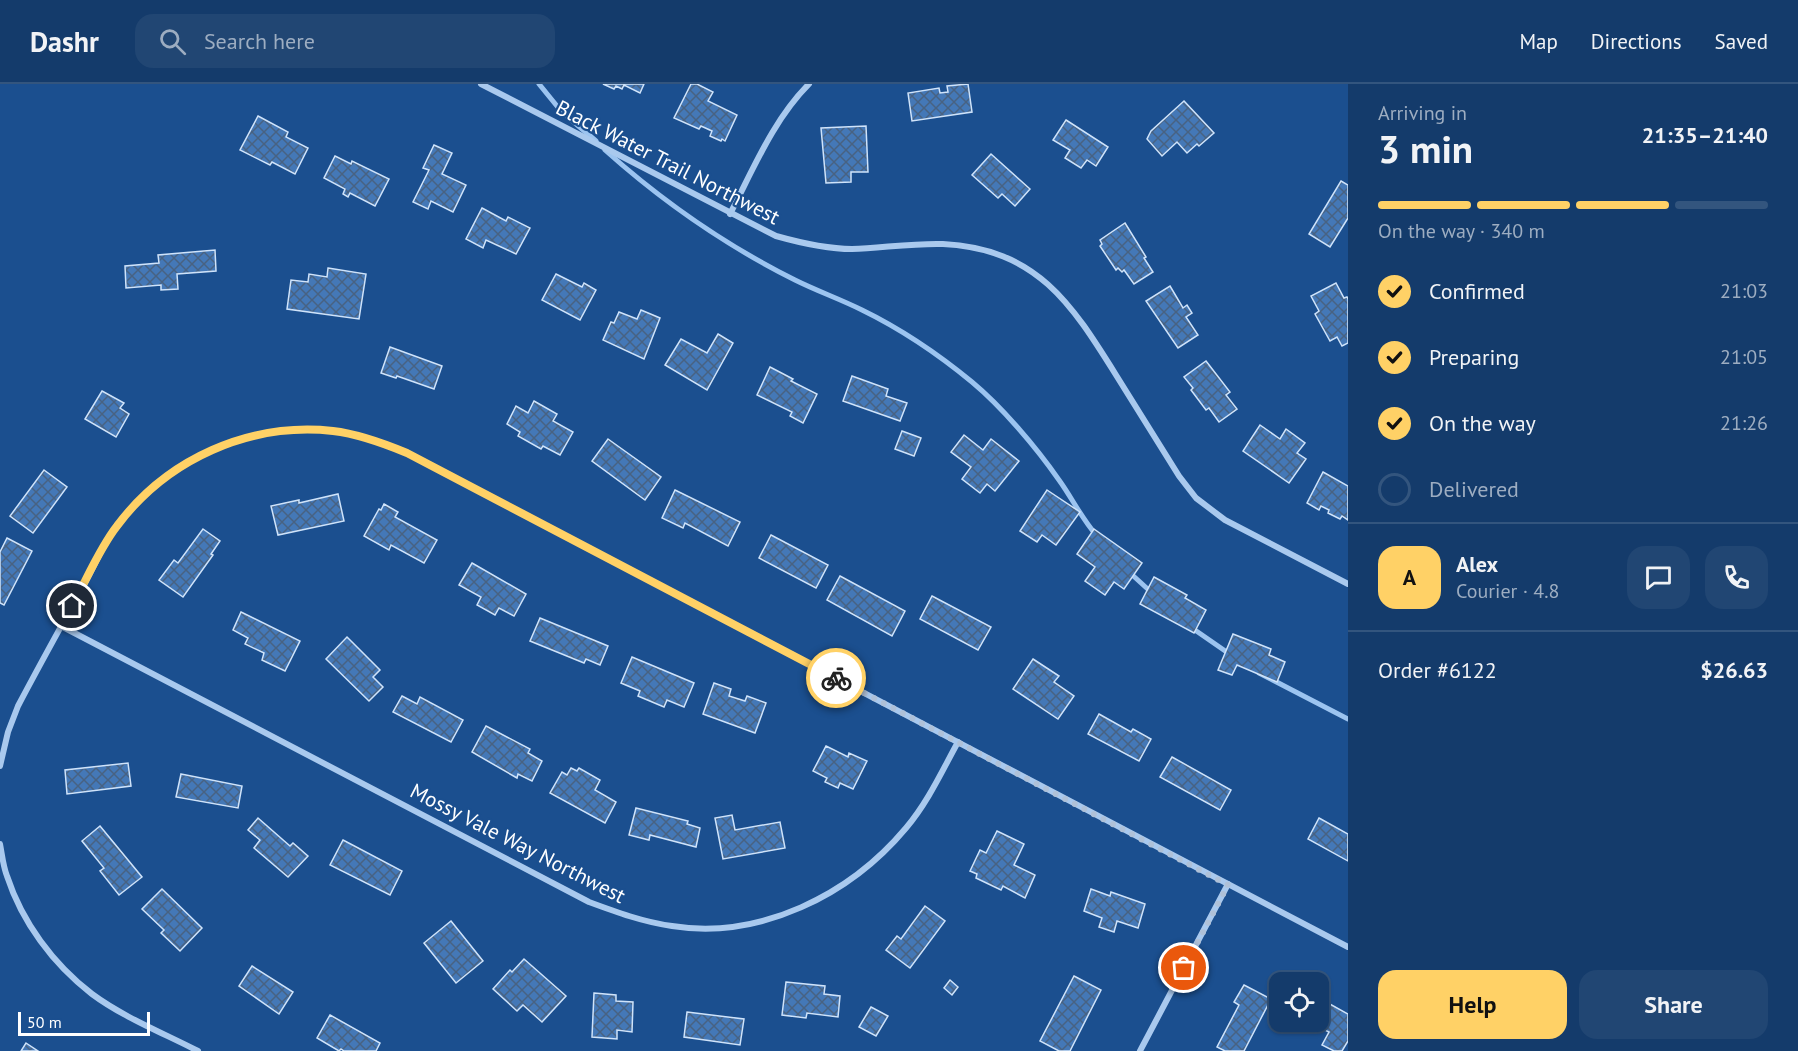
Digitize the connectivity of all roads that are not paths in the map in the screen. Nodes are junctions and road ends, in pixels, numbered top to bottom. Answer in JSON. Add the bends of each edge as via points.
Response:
{"nodes":[{"id":1,"x":481,"y":84,"type":"edge"},
{"id":2,"x":809,"y":84,"type":"edge"},
{"id":3,"x":730,"y":214,"type":"junction"},
{"id":4,"x":1348,"y":584,"type":"edge"},
{"id":5,"x":61,"y":626,"type":"junction"},
{"id":6,"x":958,"y":742,"type":"junction"},
{"id":7,"x":0,"y":766,"type":"edge"},
{"id":8,"x":0,"y":844,"type":"edge"},
{"id":9,"x":1228,"y":885,"type":"junction"},
{"id":10,"x":1348,"y":947,"type":"edge"},
{"id":11,"x":198,"y":1051,"type":"edge"},
{"id":12,"x":1140,"y":1051,"type":"edge"}],
"edges":[{"from":1,"to":3,"type":"street","name":"Black Water Trail Northwest"},
{"from":2,"to":3,"type":"street","via":[[776,126]]},
{"from":3,"to":4,"type":"street","name":"Black Water Trail Northwest","via":[[776,236],[820,247],[943,244],[982,249],[1026,267],[1047,282],[1086,327],[1196,498],[1225,520]]},
{"from":5,"to":6,"type":"street","name":"Mossy Vale Way Northwest","via":[[589,902],[632,918],[674,927],[720,928],[755,923],[801,908],[843,885],[877,859],[907,827]]},
{"from":5,"to":6,"type":"street","via":[[116,527],[142,496],[169,473],[208,451],[250,436],[293,430],[334,431],[407,453]]},
{"from":5,"to":7,"type":"street","via":[[18,706]]},
{"from":6,"to":9,"type":"street"},
{"from":8,"to":11,"type":"street","via":[[6,875],[26,919],[56,962],[92,994]]},
{"from":9,"to":10,"type":"street"},
{"from":9,"to":12,"type":"street"}]}
